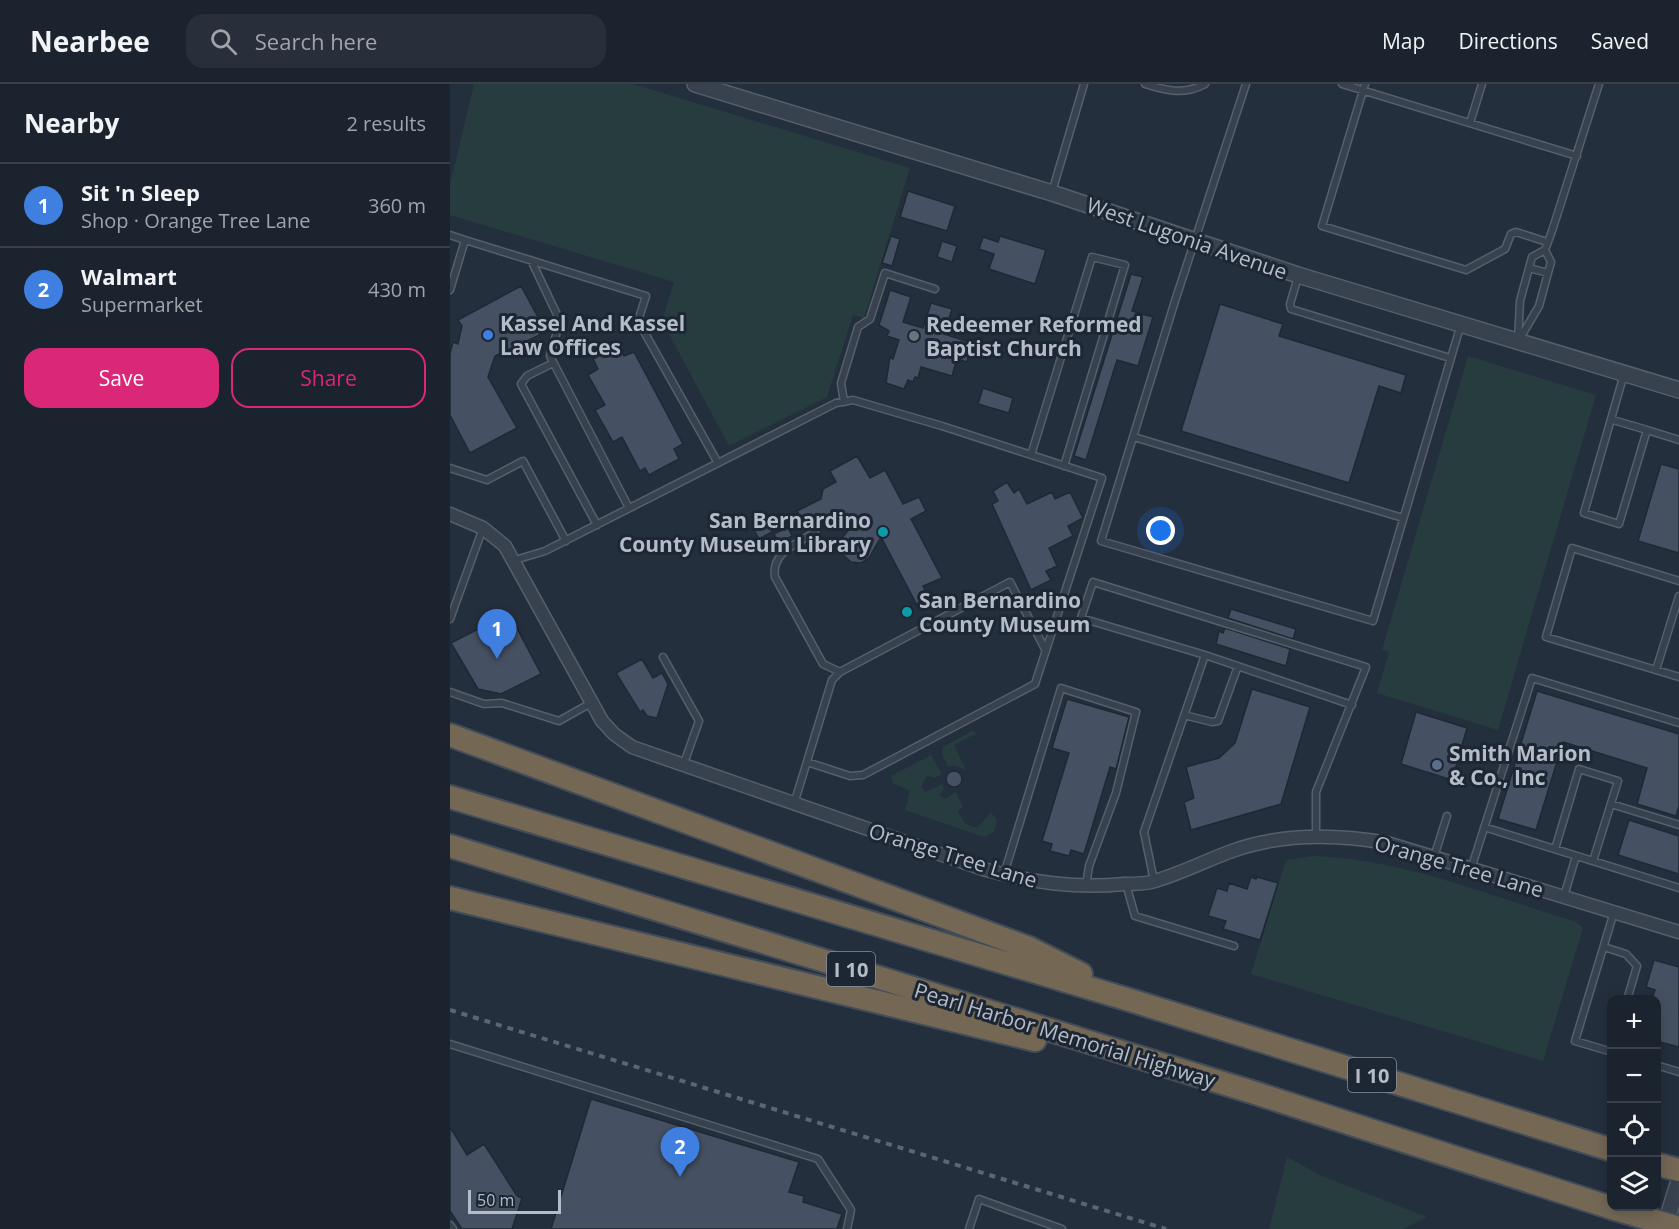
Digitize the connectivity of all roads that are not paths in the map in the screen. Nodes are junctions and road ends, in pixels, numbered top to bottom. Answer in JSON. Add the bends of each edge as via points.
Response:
{"nodes":[{"id":1,"x":695,"y":84,"type":"edge"},
{"id":2,"x":1084,"y":84,"type":"edge"},
{"id":3,"x":1145,"y":84,"type":"edge"},
{"id":4,"x":1205,"y":84,"type":"edge"},
{"id":5,"x":1246,"y":84,"type":"edge"},
{"id":6,"x":1342,"y":84,"type":"edge"},
{"id":7,"x":1482,"y":84,"type":"edge"},
{"id":8,"x":1599,"y":84,"type":"edge"},
{"id":9,"x":1364,"y":87,"type":"edge"},
{"id":10,"x":1470,"y":123,"type":"junction"},
{"id":11,"x":1576,"y":156,"type":"junction"},
{"id":12,"x":1052,"y":193,"type":"junction"},
{"id":13,"x":450,"y":236,"type":"edge"},
{"id":14,"x":465,"y":240,"type":"junction"},
{"id":15,"x":1196,"y":242,"type":"junction"},
{"id":16,"x":1547,"y":242,"type":"junction"},
{"id":17,"x":1545,"y":250,"type":"junction"},
{"id":18,"x":531,"y":260,"type":"junction"},
{"id":19,"x":1529,"y":267,"type":"junction"},
{"id":20,"x":1548,"y":273,"type":"junction"},
{"id":21,"x":1298,"y":275,"type":"junction"},
{"id":22,"x":935,"y":289,"type":"dead end"},
{"id":23,"x":450,"y":290,"type":"edge"},
{"id":24,"x":1461,"y":324,"type":"junction"},
{"id":25,"x":1518,"y":341,"type":"junction"},
{"id":26,"x":1450,"y":358,"type":"junction"},
{"id":27,"x":553,"y":363,"type":"junction"},
{"id":28,"x":1624,"y":374,"type":"junction"},
{"id":29,"x":1679,"y":390,"type":"edge"},
{"id":30,"x":844,"y":402,"type":"junction"},
{"id":31,"x":1613,"y":420,"type":"junction"},
{"id":32,"x":1647,"y":430,"type":"junction"},
{"id":33,"x":1134,"y":437,"type":"junction"},
{"id":34,"x":1679,"y":440,"type":"edge"},
{"id":35,"x":1031,"y":455,"type":"junction"},
{"id":36,"x":718,"y":463,"type":"junction"},
{"id":37,"x":1064,"y":466,"type":"junction"},
{"id":38,"x":450,"y":468,"type":"edge"},
{"id":39,"x":629,"y":508,"type":"junction"},
{"id":40,"x":450,"y":514,"type":"edge"},
{"id":41,"x":1403,"y":518,"type":"junction"},
{"id":42,"x":597,"y":525,"type":"junction"},
{"id":43,"x":483,"y":528,"type":"junction"},
{"id":44,"x":815,"y":532,"type":"dead end"},
{"id":45,"x":566,"y":541,"type":"junction"},
{"id":46,"x":514,"y":560,"type":"junction"},
{"id":47,"x":1679,"y":580,"type":"edge"},
{"id":48,"x":1679,"y":596,"type":"edge"},
{"id":49,"x":453,"y":598,"type":"edge"},
{"id":50,"x":450,"y":619,"type":"edge"},
{"id":51,"x":1046,"y":651,"type":"junction"},
{"id":52,"x":1205,"y":655,"type":"junction"},
{"id":53,"x":663,"y":657,"type":"dead end"},
{"id":54,"x":1238,"y":666,"type":"junction"},
{"id":55,"x":1656,"y":670,"type":"junction"},
{"id":56,"x":840,"y":672,"type":"junction"},
{"id":57,"x":1679,"y":677,"type":"edge"},
{"id":58,"x":450,"y":692,"type":"edge"},
{"id":59,"x":591,"y":703,"type":"junction"},
{"id":60,"x":1352,"y":705,"type":"junction"},
{"id":61,"x":1184,"y":714,"type":"junction"},
{"id":62,"x":1679,"y":723,"type":"edge"},
{"id":63,"x":450,"y":735,"type":"edge"},
{"id":64,"x":807,"y":762,"type":"junction"},
{"id":65,"x":683,"y":767,"type":"junction"},
{"id":66,"x":450,"y":796,"type":"edge"},
{"id":67,"x":793,"y":804,"type":"junction"},
{"id":68,"x":1611,"y":804,"type":"junction"},
{"id":69,"x":1447,"y":816,"type":"dead end"},
{"id":70,"x":1679,"y":825,"type":"edge"},
{"id":71,"x":1484,"y":827,"type":"junction"},
{"id":72,"x":1316,"y":836,"type":"junction"},
{"id":73,"x":450,"y":846,"type":"edge"},
{"id":74,"x":1555,"y":849,"type":"junction"},
{"id":75,"x":1576,"y":856,"type":"junction"},
{"id":76,"x":1434,"y":857,"type":"junction"},
{"id":77,"x":1593,"y":861,"type":"junction"},
{"id":78,"x":1471,"y":868,"type":"junction"},
{"id":79,"x":1004,"y":875,"type":"junction"},
{"id":80,"x":1154,"y":882,"type":"junction"},
{"id":81,"x":1126,"y":884,"type":"junction"},
{"id":82,"x":1086,"y":886,"type":"junction"},
{"id":83,"x":1679,"y":888,"type":"edge"},
{"id":84,"x":1564,"y":896,"type":"junction"},
{"id":85,"x":450,"y":898,"type":"edge"},
{"id":86,"x":1614,"y":912,"type":"junction"},
{"id":87,"x":1679,"y":932,"type":"edge"},
{"id":88,"x":1234,"y":946,"type":"dead end"},
{"id":89,"x":1604,"y":947,"type":"junction"},
{"id":90,"x":1628,"y":995,"type":"edge"},
{"id":91,"x":1133,"y":1001,"type":"junction"},
{"id":92,"x":450,"y":1044,"type":"edge"},
{"id":93,"x":1607,"y":1051,"type":"edge"},
{"id":94,"x":1661,"y":1067,"type":"edge"},
{"id":95,"x":1679,"y":1072,"type":"edge"},
{"id":96,"x":1252,"y":1092,"type":"junction"},
{"id":97,"x":1607,"y":1149,"type":"edge"},
{"id":98,"x":1661,"y":1165,"type":"edge"},
{"id":99,"x":1679,"y":1170,"type":"edge"},
{"id":100,"x":1679,"y":1180,"type":"edge"},
{"id":101,"x":1607,"y":1206,"type":"edge"},
{"id":102,"x":1622,"y":1211,"type":"edge"},
{"id":103,"x":450,"y":1225,"type":"edge"},
{"id":104,"x":1679,"y":1228,"type":"edge"},
{"id":105,"x":453,"y":1229,"type":"edge"},
{"id":106,"x":847,"y":1229,"type":"edge"},
{"id":107,"x":969,"y":1229,"type":"edge"},
{"id":108,"x":1062,"y":1229,"type":"edge"},
{"id":109,"x":1664,"y":1229,"type":"edge"}],
"edges":[{"from":1,"to":12,"type":"street","name":"West Lugonia Avenue"},
{"from":2,"to":12,"type":"lane"},
{"from":3,"to":4,"type":"lane","via":[[1170,92],[1192,91]]},
{"from":5,"to":15,"type":"lane"},
{"from":6,"to":9,"type":"lane"},
{"from":7,"to":10,"type":"lane"},
{"from":8,"to":11,"type":"lane"},
{"from":9,"to":10,"type":"lane"},
{"from":9,"to":16,"type":"lane","via":[[1322,226],[1466,270],[1505,249],[1511,234],[1516,232]]},
{"from":10,"to":11,"type":"lane"},
{"from":11,"to":16,"type":"lane"},
{"from":12,"to":15,"type":"street","name":"West Lugonia Avenue"},
{"from":13,"to":14,"type":"lane"},
{"from":14,"to":18,"type":"lane"},
{"from":14,"to":23,"type":"lane"},
{"from":15,"to":21,"type":"street","name":"West Lugonia Avenue"},
{"from":15,"to":33,"type":"lane"},
{"from":16,"to":17,"type":"lane"},
{"from":17,"to":19,"type":"lane","via":[[1532,257]]},
{"from":17,"to":20,"type":"lane","via":[[1551,262]]},
{"from":18,"to":27,"type":"lane","via":[[560,321],[550,356]]},
{"from":18,"to":36,"type":"lane","via":[[646,296],[638,321]]},
{"from":19,"to":20,"type":"lane"},
{"from":19,"to":25,"type":"lane","via":[[1520,301]]},
{"from":20,"to":25,"type":"lane","via":[[1539,306]]},
{"from":21,"to":24,"type":"street","name":"West Lugonia Avenue"},
{"from":21,"to":26,"type":"lane","via":[[1291,309]]},
{"from":22,"to":30,"type":"lane","via":[[885,273],[870,319],[858,327],[841,383]]},
{"from":24,"to":25,"type":"street","name":"West Lugonia Avenue"},
{"from":24,"to":26,"type":"lane"},
{"from":25,"to":28,"type":"street","name":"West Lugonia Avenue"},
{"from":26,"to":41,"type":"lane"},
{"from":27,"to":39,"type":"lane"},
{"from":27,"to":42,"type":"lane","via":[[527,376],[521,384]]},
{"from":28,"to":29,"type":"street","name":"West Lugonia Avenue"},
{"from":28,"to":31,"type":"lane"},
{"from":30,"to":35,"type":"lane","via":[[854,400]]},
{"from":30,"to":36,"type":"lane"},
{"from":31,"to":32,"type":"lane"},
{"from":31,"to":32,"type":"lane","via":[[1584,513],[1619,524]]},
{"from":32,"to":34,"type":"lane"},
{"from":33,"to":41,"type":"lane"},
{"from":33,"to":41,"type":"lane","via":[[1101,541],[1373,621]]},
{"from":35,"to":37,"type":"lane"},
{"from":35,"to":37,"type":"lane","via":[[1092,257],[1125,265]]},
{"from":36,"to":39,"type":"lane"},
{"from":37,"to":51,"type":"lane","via":[[1102,478]]},
{"from":38,"to":45,"type":"lane","via":[[487,480],[523,461]]},
{"from":39,"to":42,"type":"lane"},
{"from":40,"to":43,"type":"street","name":"Orange Tree Lane"},
{"from":42,"to":45,"type":"lane"},
{"from":43,"to":46,"type":"street","name":"Orange Tree Lane","via":[[495,535]]},
{"from":43,"to":49,"type":"lane"},
{"from":44,"to":56,"type":"lane","via":[[777,558],[773,568],[823,664]]},
{"from":45,"to":46,"type":"lane"},
{"from":46,"to":59,"type":"street","name":"Orange Tree Lane"},
{"from":47,"to":55,"type":"lane","via":[[1572,548],[1545,637]]},
{"from":48,"to":55,"type":"lane"},
{"from":49,"to":50,"type":"lane"},
{"from":51,"to":56,"type":"lane","via":[[1010,582]]},
{"from":51,"to":64,"type":"lane","via":[[1035,684],[863,775],[850,776]]},
{"from":52,"to":54,"type":"lane"},
{"from":52,"to":60,"type":"lane","via":[[1081,618],[1093,582],[1366,667]]},
{"from":52,"to":61,"type":"lane"},
{"from":53,"to":65,"type":"lane","via":[[699,721]]},
{"from":54,"to":60,"type":"lane"},
{"from":54,"to":61,"type":"lane","via":[[1218,721]]},
{"from":55,"to":57,"type":"lane"},
{"from":56,"to":64,"type":"lane","via":[[832,680]]},
{"from":58,"to":59,"type":"lane","via":[[559,721]]},
{"from":59,"to":65,"type":"street","name":"Orange Tree Lane","via":[[614,735],[632,747]]},
{"from":60,"to":72,"type":"lane","via":[[1316,792]]},
{"from":61,"to":80,"type":"lane","via":[[1144,832]]},
{"from":62,"to":71,"type":"lane","via":[[1532,678]]},
{"from":63,"to":91,"type":"highway","via":[[1029,948]]},
{"from":64,"to":67,"type":"lane"},
{"from":65,"to":67,"type":"street","name":"Orange Tree Lane"},
{"from":66,"to":91,"type":"highway","number":"I 10"},
{"from":67,"to":79,"type":"street","name":"Orange Tree Lane"},
{"from":68,"to":70,"type":"lane"},
{"from":68,"to":74,"type":"lane","via":[[1618,781],[1579,769]]},
{"from":68,"to":77,"type":"lane"},
{"from":69,"to":76,"type":"lane"},
{"from":71,"to":74,"type":"lane"},
{"from":71,"to":78,"type":"lane"},
{"from":72,"to":76,"type":"street","name":"Orange Tree Lane","via":[[1387,843]]},
{"from":72,"to":80,"type":"street","name":"Orange Tree Lane","via":[[1235,850]]},
{"from":73,"to":96,"type":"highway","name":"Pearl Harbor Memorial Highway","number":"I 10"},
{"from":74,"to":75,"type":"lane"},
{"from":75,"to":77,"type":"lane"},
{"from":75,"to":84,"type":"lane"},
{"from":76,"to":78,"type":"street","name":"Orange Tree Lane"},
{"from":77,"to":83,"type":"lane"},
{"from":78,"to":84,"type":"street","name":"Orange Tree Lane"},
{"from":79,"to":82,"type":"street","name":"Orange Tree Lane","via":[[1025,881]]},
{"from":79,"to":82,"type":"lane","via":[[1061,688],[1136,712],[1116,793],[1089,866]]},
{"from":80,"to":81,"type":"street","name":"Orange Tree Lane"},
{"from":81,"to":82,"type":"street","name":"Orange Tree Lane"},
{"from":81,"to":88,"type":"lane","via":[[1136,916]]},
{"from":84,"to":86,"type":"street","name":"Orange Tree Lane"},
{"from":85,"to":96,"type":"highway"},
{"from":86,"to":87,"type":"street","name":"Orange Tree Lane"},
{"from":86,"to":89,"type":"lane"},
{"from":89,"to":90,"type":"lane","via":[[1626,954],[1637,966]]},
{"from":89,"to":93,"type":"lane","via":[[1575,1041]]},
{"from":91,"to":97,"type":"highway","number":"I 10"},
{"from":92,"to":106,"type":"lane","via":[[818,1159],[851,1210]]},
{"from":94,"to":95,"type":"lane"},
{"from":96,"to":101,"type":"highway","name":"Pearl Harbor Memorial Highway","number":"I 10"},
{"from":98,"to":99,"type":"highway"},
{"from":100,"to":109,"type":"street"},
{"from":102,"to":104,"type":"highway","name":"Pearl Harbor Memorial Highway","number":"I 10","bridge":true},
{"from":103,"to":105,"type":"lane"},
{"from":107,"to":108,"type":"lane","via":[[979,1199]]}]}
